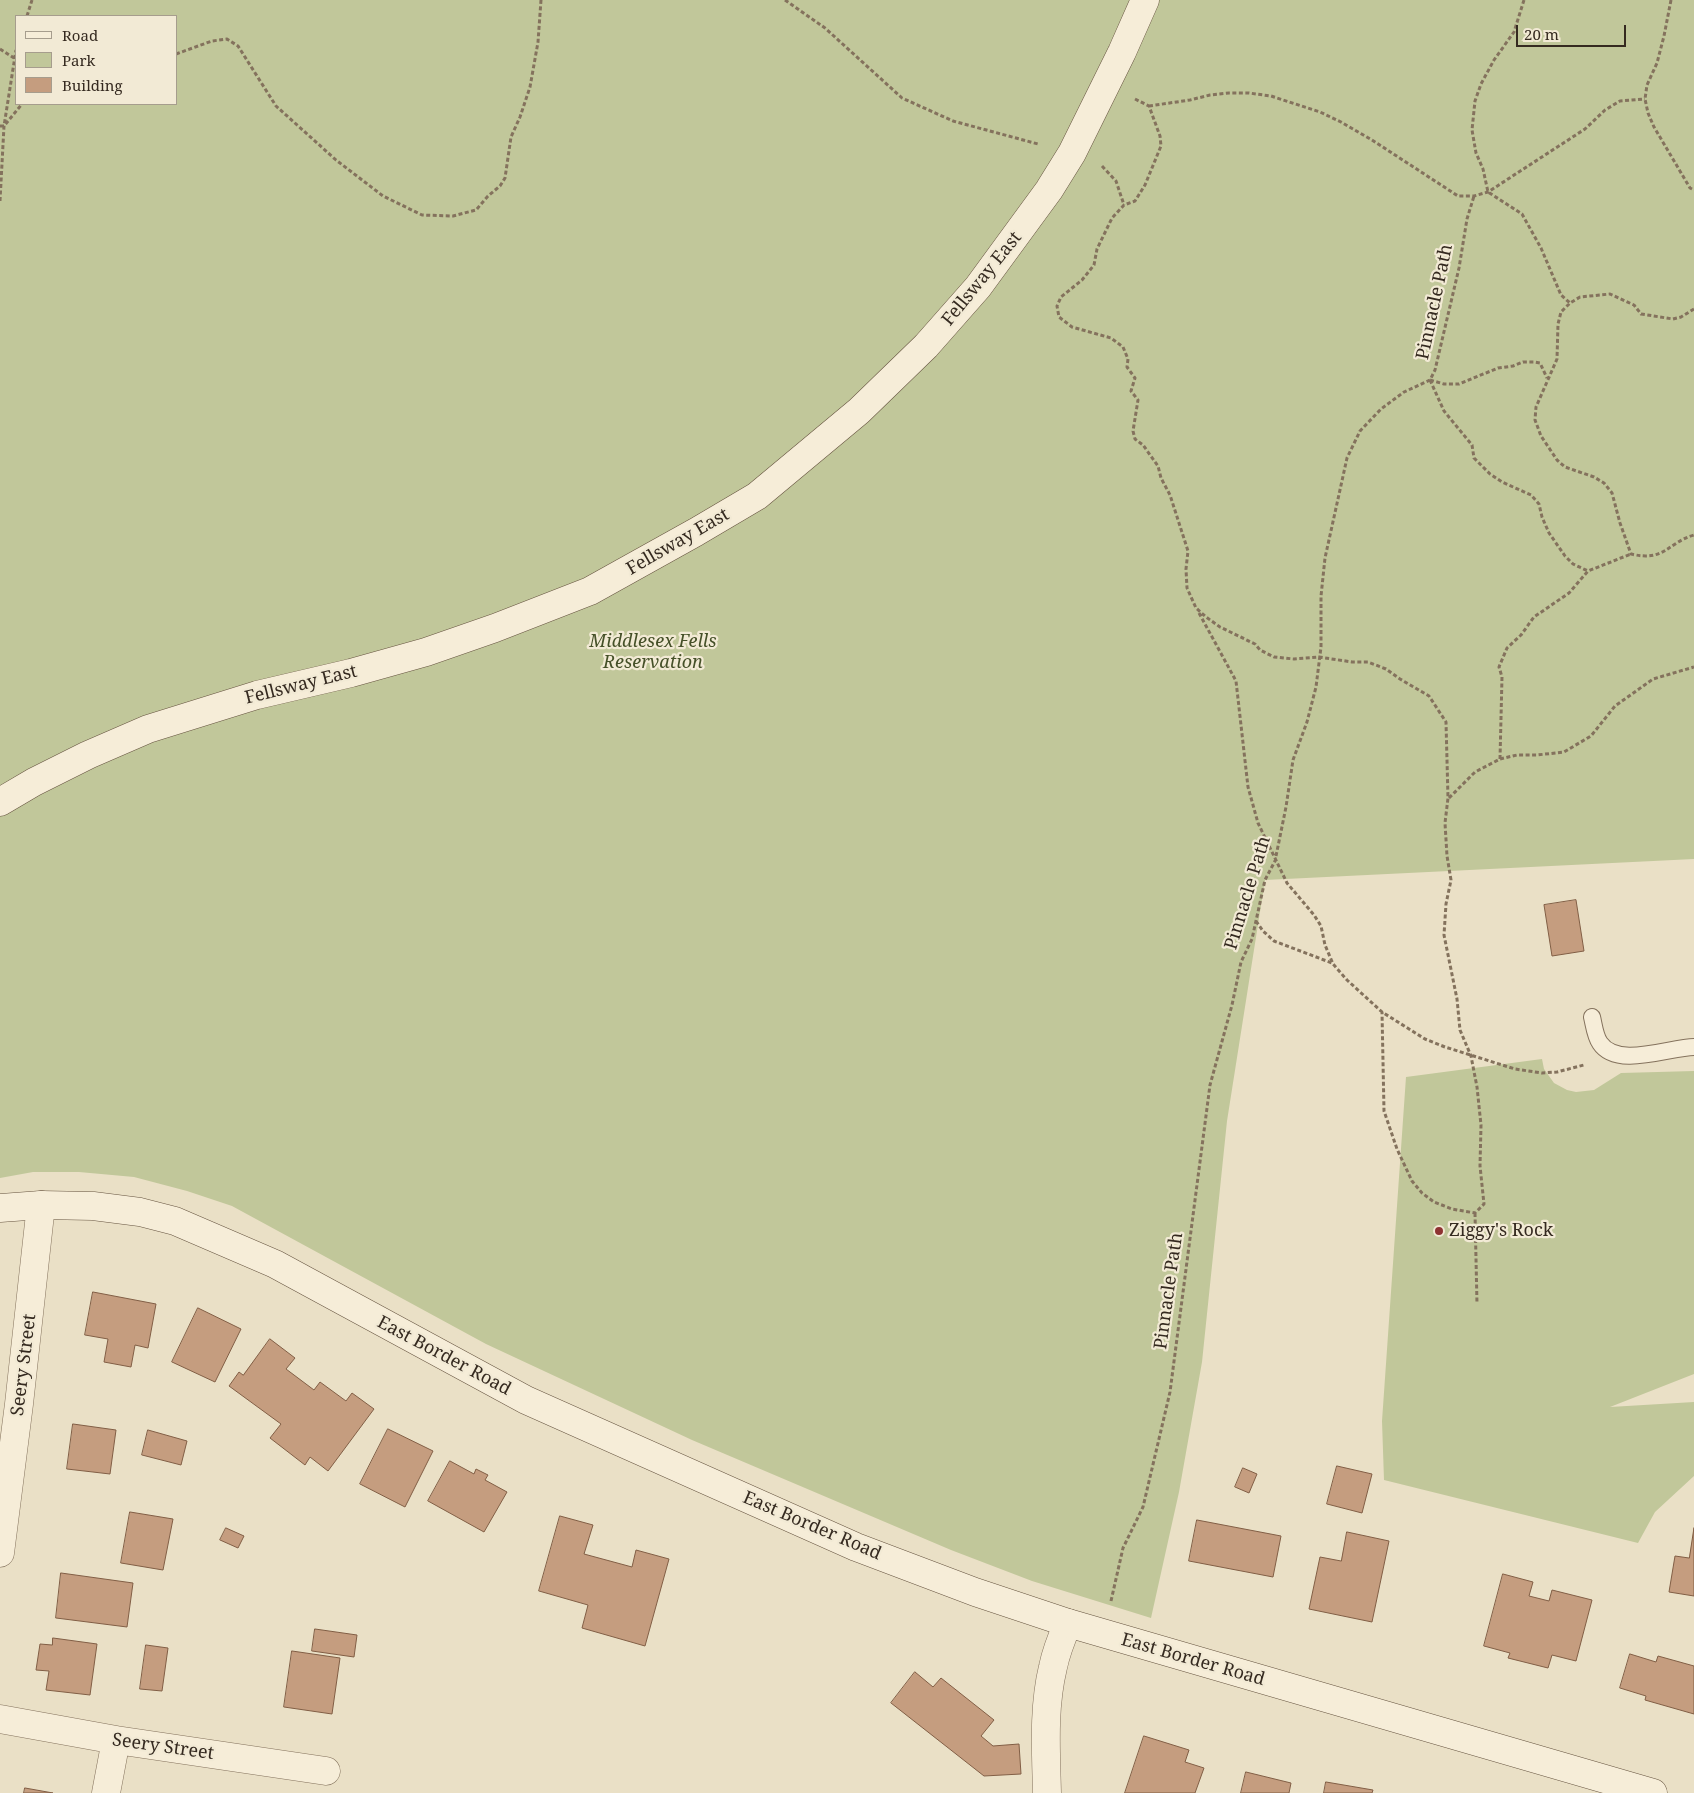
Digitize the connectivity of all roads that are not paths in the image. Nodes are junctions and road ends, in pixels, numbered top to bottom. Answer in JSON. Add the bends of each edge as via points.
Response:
{"nodes":[{"id":1,"x":1145,"y":0,"type":"edge"},
{"id":2,"x":0,"y":802,"type":"edge"},
{"id":3,"x":1592,"y":1017,"type":"dead end"},
{"id":4,"x":1694,"y":1048,"type":"edge"},
{"id":5,"x":42,"y":1206,"type":"junction"},
{"id":6,"x":0,"y":1208,"type":"edge"},
{"id":7,"x":0,"y":1553,"type":"edge"},
{"id":8,"x":1068,"y":1623,"type":"junction"},
{"id":9,"x":0,"y":1719,"type":"edge"},
{"id":10,"x":116,"y":1740,"type":"junction"},
{"id":11,"x":326,"y":1771,"type":"dead end"},
{"id":12,"x":106,"y":1793,"type":"edge"},
{"id":13,"x":1047,"y":1793,"type":"edge"},
{"id":14,"x":1653,"y":1793,"type":"edge"}],
"edges":[{"from":1,"to":2,"type":"street","name":"Fellsway East","via":[[1102,96],[1072,153],[990,272],[926,346],[859,411],[757,496],[590,591],[426,652],[257,695],[148,729],[88,755]]},
{"from":3,"to":4,"type":"lane","via":[[1600,1044],[1610,1052],[1644,1055]]},
{"from":5,"to":6,"type":"street","name":"East Border Road"},
{"from":5,"to":7,"type":"street","name":"Seery Street"},
{"from":5,"to":8,"type":"street","name":"East Border Road","via":[[102,1207],[175,1221],[275,1264],[526,1400],[856,1547]]},
{"from":8,"to":13,"type":"street","via":[[1052,1668],[1046,1719]]},
{"from":8,"to":14,"type":"street","name":"East Border Road"},
{"from":9,"to":10,"type":"street","name":"Seery Street"},
{"from":10,"to":11,"type":"street","name":"Seery Street"},
{"from":10,"to":12,"type":"street"}]}
